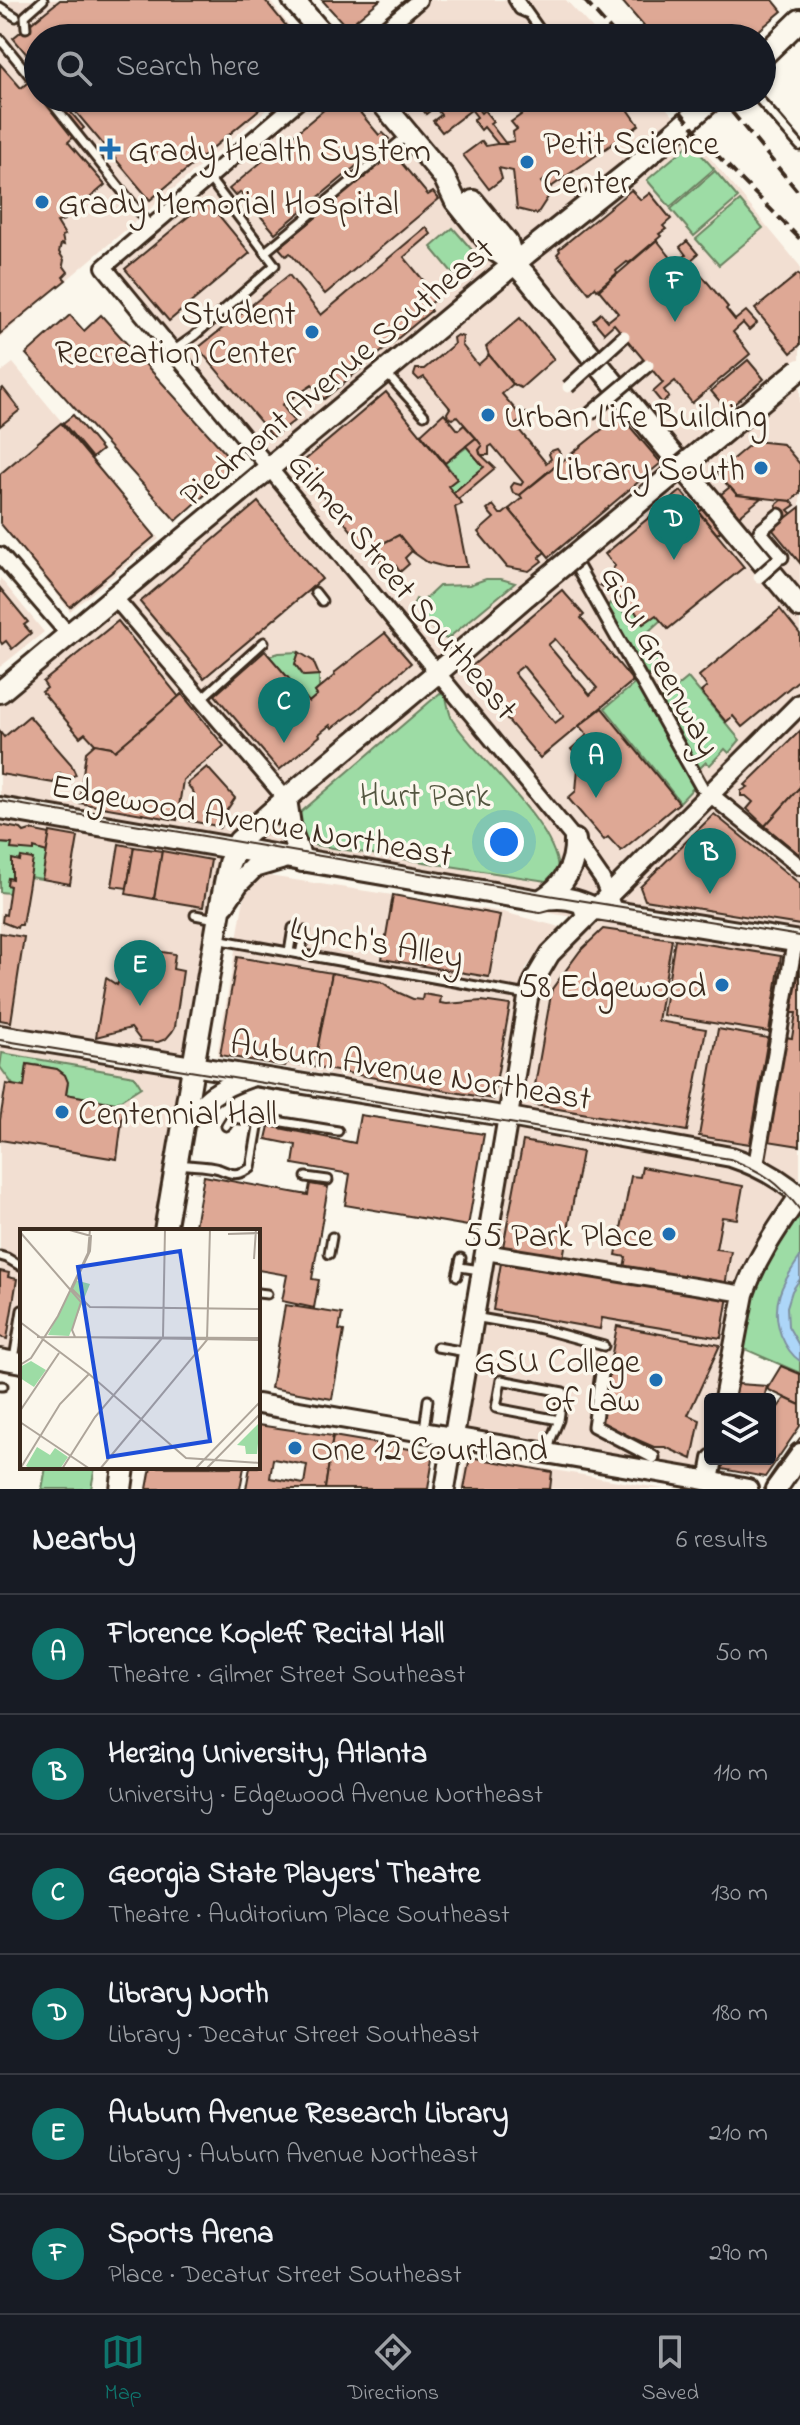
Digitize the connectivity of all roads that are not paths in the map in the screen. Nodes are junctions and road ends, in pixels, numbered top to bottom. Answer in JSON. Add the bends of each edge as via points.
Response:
{"nodes":[{"id":1,"x":43,"y":0,"type":"edge"},
{"id":2,"x":293,"y":0,"type":"edge"},
{"id":3,"x":419,"y":0,"type":"edge"},
{"id":4,"x":516,"y":0,"type":"edge"},
{"id":5,"x":0,"y":7,"type":"edge"},
{"id":6,"x":16,"y":17,"type":"dead end"},
{"id":7,"x":800,"y":20,"type":"edge"},
{"id":8,"x":26,"y":24,"type":"edge"},
{"id":9,"x":314,"y":24,"type":"edge"},
{"id":10,"x":391,"y":24,"type":"edge"},
{"id":11,"x":535,"y":24,"type":"edge"},
{"id":12,"x":0,"y":39,"type":"edge"},
{"id":13,"x":776,"y":43,"type":"edge"},
{"id":14,"x":24,"y":69,"type":"edge"},
{"id":15,"x":59,"y":112,"type":"edge"},
{"id":16,"x":286,"y":112,"type":"edge"},
{"id":17,"x":390,"y":112,"type":"edge"},
{"id":18,"x":698,"y":112,"type":"edge"},
{"id":19,"x":770,"y":112,"type":"edge"},
{"id":20,"x":408,"y":134,"type":"junction"},
{"id":21,"x":800,"y":146,"type":"edge"},
{"id":22,"x":209,"y":177,"type":"junction"},
{"id":23,"x":151,"y":227,"type":"junction"},
{"id":24,"x":265,"y":252,"type":"junction"},
{"id":25,"x":514,"y":263,"type":"junction"},
{"id":26,"x":624,"y":336,"type":"dead end"},
{"id":27,"x":173,"y":351,"type":"junction"},
{"id":28,"x":648,"y":365,"type":"dead end"},
{"id":29,"x":800,"y":369,"type":"edge"},
{"id":30,"x":385,"y":371,"type":"junction"},
{"id":31,"x":800,"y":375,"type":"edge"},
{"id":32,"x":568,"y":387,"type":"dead end"},
{"id":33,"x":590,"y":414,"type":"dead end"},
{"id":34,"x":424,"y":415,"type":"dead end"},
{"id":35,"x":268,"y":468,"type":"junction"},
{"id":36,"x":685,"y":469,"type":"junction"},
{"id":37,"x":779,"y":515,"type":"dead end"},
{"id":38,"x":0,"y":555,"type":"edge"},
{"id":39,"x":574,"y":561,"type":"junction"},
{"id":40,"x":759,"y":577,"type":"dead end"},
{"id":41,"x":535,"y":590,"type":"junction"},
{"id":42,"x":315,"y":592,"type":"dead end"},
{"id":43,"x":115,"y":598,"type":"junction"},
{"id":44,"x":322,"y":601,"type":"dead end"},
{"id":45,"x":800,"y":607,"type":"edge"},
{"id":46,"x":70,"y":636,"type":"junction"},
{"id":47,"x":264,"y":642,"type":"dead end"},
{"id":48,"x":438,"y":672,"type":"junction"},
{"id":49,"x":0,"y":692,"type":"edge"},
{"id":50,"x":200,"y":700,"type":"junction"},
{"id":51,"x":800,"y":704,"type":"edge"},
{"id":52,"x":706,"y":790,"type":"junction"},
{"id":53,"x":286,"y":799,"type":"junction"},
{"id":54,"x":0,"y":808,"type":"edge"},
{"id":55,"x":575,"y":840,"type":"junction"},
{"id":56,"x":235,"y":849,"type":"junction"},
{"id":57,"x":293,"y":859,"type":"junction"},
{"id":58,"x":800,"y":867,"type":"edge"},
{"id":59,"x":540,"y":901,"type":"junction"},
{"id":60,"x":607,"y":905,"type":"junction"},
{"id":61,"x":195,"y":915,"type":"dead end"},
{"id":62,"x":217,"y":923,"type":"junction"},
{"id":63,"x":293,"y":928,"type":"dead end"},
{"id":64,"x":305,"y":931,"type":"dead end"},
{"id":65,"x":798,"y":942,"type":"edge"},
{"id":66,"x":289,"y":952,"type":"junction"},
{"id":67,"x":300,"y":954,"type":"junction"},
{"id":68,"x":529,"y":995,"type":"junction"},
{"id":69,"x":0,"y":1035,"type":"edge"},
{"id":70,"x":193,"y":1066,"type":"junction"},
{"id":71,"x":254,"y":1076,"type":"junction"},
{"id":72,"x":508,"y":1117,"type":"junction"},
{"id":73,"x":259,"y":1121,"type":"junction"},
{"id":74,"x":183,"y":1124,"type":"junction"},
{"id":75,"x":226,"y":1126,"type":"dead end"},
{"id":76,"x":338,"y":1131,"type":"dead end"},
{"id":77,"x":176,"y":1164,"type":"junction"},
{"id":78,"x":756,"y":1165,"type":"junction"},
{"id":79,"x":306,"y":1177,"type":"dead end"},
{"id":80,"x":328,"y":1180,"type":"dead end"},
{"id":81,"x":800,"y":1196,"type":"edge"},
{"id":82,"x":165,"y":1229,"type":"edge"},
{"id":83,"x":332,"y":1237,"type":"dead end"},
{"id":84,"x":329,"y":1254,"type":"dead end"},
{"id":85,"x":0,"y":1256,"type":"edge"},
{"id":86,"x":484,"y":1261,"type":"junction"},
{"id":87,"x":20,"y":1266,"type":"edge"},
{"id":88,"x":457,"y":1276,"type":"dead end"},
{"id":89,"x":744,"y":1294,"type":"junction"},
{"id":90,"x":474,"y":1317,"type":"junction"},
{"id":91,"x":20,"y":1320,"type":"edge"},
{"id":92,"x":604,"y":1346,"type":"dead end"},
{"id":93,"x":437,"y":1347,"type":"dead end"},
{"id":94,"x":468,"y":1352,"type":"junction"},
{"id":95,"x":12,"y":1361,"type":"edge"},
{"id":96,"x":603,"y":1367,"type":"dead end"},
{"id":97,"x":725,"y":1393,"type":"edge"},
{"id":98,"x":428,"y":1400,"type":"dead end"},
{"id":99,"x":260,"y":1404,"type":"edge"},
{"id":100,"x":559,"y":1420,"type":"junction"},
{"id":101,"x":424,"y":1432,"type":"junction"},
{"id":102,"x":454,"y":1437,"type":"junction"},
{"id":103,"x":549,"y":1453,"type":"junction"},
{"id":104,"x":800,"y":1454,"type":"edge"},
{"id":105,"x":653,"y":1457,"type":"dead end"},
{"id":106,"x":712,"y":1465,"type":"edge"},
{"id":107,"x":124,"y":1469,"type":"edge"},
{"id":108,"x":709,"y":1481,"type":"junction"},
{"id":109,"x":121,"y":1489,"type":"edge"},
{"id":110,"x":445,"y":1489,"type":"edge"},
{"id":111,"x":748,"y":1489,"type":"edge"},
{"id":112,"x":776,"y":1489,"type":"edge"}],
"edges":[{"from":1,"to":8,"type":"lane","via":[[25,16]]},
{"from":2,"to":9,"type":"main road"},
{"from":3,"to":10,"type":"street"},
{"from":4,"to":11,"type":"lane"},
{"from":5,"to":6,"type":"lane"},
{"from":7,"to":13,"type":"main road"},
{"from":12,"to":14,"type":"lane"},
{"from":15,"to":23,"type":"lane"},
{"from":16,"to":22,"type":"street"},
{"from":17,"to":20,"type":"main road"},
{"from":18,"to":25,"type":"main road","name":"Piedmont Avenue Southeast"},
{"from":19,"to":21,"type":"lane"},
{"from":20,"to":24,"type":"lane"},
{"from":20,"to":25,"type":"main road","via":[[507,242]]},
{"from":22,"to":23,"type":"street"},
{"from":22,"to":24,"type":"lane"},
{"from":23,"to":27,"type":"street","name":"Gilmer Street Southeast","via":[[104,267]]},
{"from":24,"to":27,"type":"lane","via":[[275,265]]},
{"from":25,"to":30,"type":"main road","name":"Piedmont Avenue Southeast"},
{"from":25,"to":36,"type":"main road"},
{"from":26,"to":32,"type":"street","bridge":true},
{"from":27,"to":35,"type":"street","name":"Gilmer Street Southeast"},
{"from":28,"to":33,"type":"street","bridge":true},
{"from":29,"to":41,"type":"main road","bridge":true},
{"from":30,"to":34,"type":"lane"},
{"from":30,"to":35,"type":"main road","name":"Piedmont Avenue Southeast"},
{"from":31,"to":36,"type":"lane"},
{"from":35,"to":43,"type":"main road","name":"Piedmont Avenue Southeast"},
{"from":35,"to":48,"type":"street","name":"Gilmer Street Southeast"},
{"from":36,"to":39,"type":"lane"},
{"from":36,"to":45,"type":"main road"},
{"from":37,"to":40,"type":"street","bridge":true,"via":[[760,531],[782,557]]},
{"from":38,"to":46,"type":"street"},
{"from":39,"to":41,"type":"lane"},
{"from":39,"to":52,"type":"street","name":"GSU Greenway"},
{"from":41,"to":48,"type":"main road"},
{"from":42,"to":44,"type":"lane"},
{"from":43,"to":46,"type":"main road","name":"Piedmont Avenue Southeast"},
{"from":43,"to":50,"type":"street"},
{"from":46,"to":49,"type":"main road","name":"Piedmont Avenue Southeast"},
{"from":47,"to":50,"type":"lane"},
{"from":48,"to":53,"type":"main road"},
{"from":48,"to":55,"type":"street","name":"Gilmer Street Southeast"},
{"from":50,"to":53,"type":"street"},
{"from":51,"to":52,"type":"street"},
{"from":52,"to":58,"type":"street"},
{"from":52,"to":60,"type":"street"},
{"from":53,"to":56,"type":"main road"},
{"from":53,"to":57,"type":"main road"},
{"from":54,"to":56,"type":"main road","name":"Edgewood Avenue Northeast","via":[[94,832]]},
{"from":55,"to":59,"type":"main road","via":[[570,869],[559,888]]},
{"from":55,"to":60,"type":"street","name":"Gilmer Street Southeast","via":[[602,879]]},
{"from":56,"to":57,"type":"main road","name":"Edgewood Avenue Northeast"},
{"from":56,"to":62,"type":"main road"},
{"from":57,"to":59,"type":"main road","name":"Edgewood Avenue Northeast"},
{"from":57,"to":62,"type":"main road","via":[[254,867],[238,883]]},
{"from":59,"to":60,"type":"main road","name":"Edgewood Avenue Northeast","via":[[570,911]]},
{"from":60,"to":65,"type":"main road","name":"Edgewood Avenue Northeast"},
{"from":60,"to":68,"type":"street","via":[[550,954]]},
{"from":61,"to":62,"type":"lane","name":"Lynch's Alley"},
{"from":62,"to":66,"type":"lane","name":"Lynch's Alley"},
{"from":62,"to":70,"type":"main road"},
{"from":63,"to":66,"type":"lane"},
{"from":64,"to":67,"type":"lane"},
{"from":65,"to":78,"type":"street"},
{"from":66,"to":67,"type":"lane","name":"Lynch's Alley"},
{"from":67,"to":68,"type":"lane","name":"Lynch's Alley"},
{"from":68,"to":72,"type":"street"},
{"from":69,"to":70,"type":"street","name":"Auburn Avenue Northeast"},
{"from":70,"to":71,"type":"street","name":"Auburn Avenue Northeast"},
{"from":70,"to":74,"type":"main road"},
{"from":71,"to":72,"type":"street","name":"Auburn Avenue Northeast"},
{"from":71,"to":74,"type":"street","via":[[213,1093]]},
{"from":72,"to":78,"type":"street","name":"Auburn Avenue Northeast"},
{"from":72,"to":86,"type":"street"},
{"from":73,"to":75,"type":"lane","via":[[231,1118]]},
{"from":73,"to":76,"type":"lane"},
{"from":73,"to":77,"type":"lane","via":[[251,1168],[242,1173]]},
{"from":74,"to":77,"type":"main road"},
{"from":77,"to":82,"type":"main road"},
{"from":78,"to":81,"type":"street","name":"Auburn Avenue Northeast"},
{"from":79,"to":80,"type":"lane"},
{"from":81,"to":89,"type":"street","via":[[757,1263]]},
{"from":83,"to":84,"type":"lane"},
{"from":85,"to":87,"type":"lane"},
{"from":86,"to":88,"type":"lane","via":[[460,1263]]},
{"from":86,"to":89,"type":"street"},
{"from":86,"to":90,"type":"street"},
{"from":89,"to":97,"type":"street"},
{"from":90,"to":92,"type":"lane"},
{"from":90,"to":94,"type":"street"},
{"from":91,"to":95,"type":"lane"},
{"from":93,"to":94,"type":"lane"},
{"from":94,"to":102,"type":"street"},
{"from":96,"to":105,"type":"street","via":[[594,1426]]},
{"from":98,"to":101,"type":"lane"},
{"from":99,"to":101,"type":"street","via":[[354,1413]]},
{"from":100,"to":100,"type":"lane","via":[[563,1392],[501,1380],[496,1408]]},
{"from":100,"to":103,"type":"lane"},
{"from":101,"to":102,"type":"street"},
{"from":102,"to":103,"type":"street"},
{"from":102,"to":110,"type":"street"},
{"from":103,"to":108,"type":"street"},
{"from":104,"to":112,"type":"main road"},
{"from":106,"to":108,"type":"street"},
{"from":107,"to":109,"type":"main road"},
{"from":108,"to":111,"type":"street"}]}
